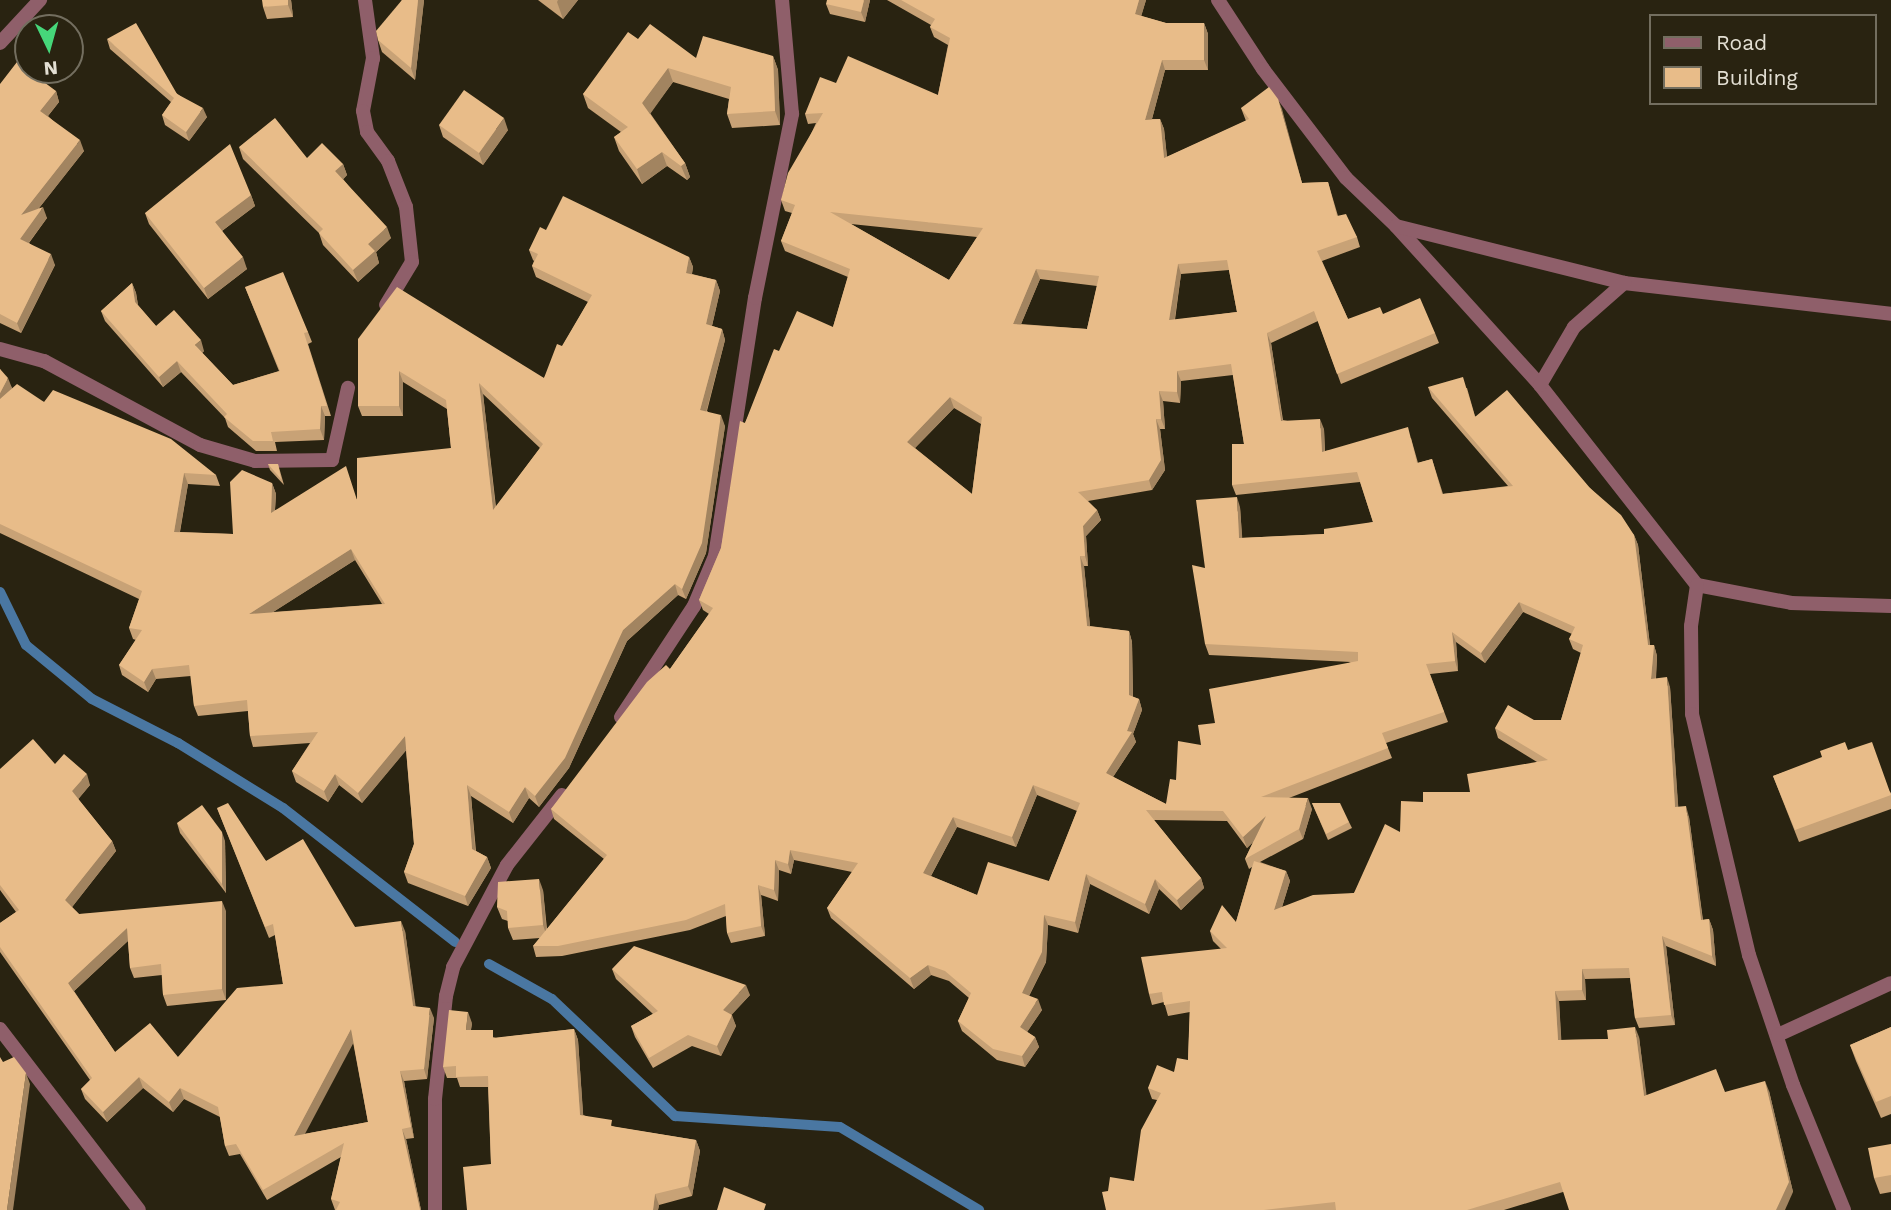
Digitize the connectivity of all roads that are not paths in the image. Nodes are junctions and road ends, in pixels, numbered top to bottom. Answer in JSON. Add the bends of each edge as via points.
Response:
{"nodes":[{"id":1,"x":40,"y":0,"type":"edge"},
{"id":2,"x":365,"y":0,"type":"edge"},
{"id":3,"x":782,"y":0,"type":"edge"},
{"id":4,"x":1218,"y":0,"type":"edge"},
{"id":5,"x":0,"y":43,"type":"edge"},
{"id":6,"x":1396,"y":226,"type":"junction"},
{"id":7,"x":1624,"y":283,"type":"junction"},
{"id":8,"x":384,"y":307,"type":"edge"},
{"id":9,"x":1891,"y":314,"type":"edge"},
{"id":10,"x":0,"y":349,"type":"edge"},
{"id":11,"x":1540,"y":385,"type":"junction"},
{"id":12,"x":348,"y":388,"type":"dead end"},
{"id":13,"x":1697,"y":585,"type":"junction"},
{"id":14,"x":1891,"y":606,"type":"edge"},
{"id":15,"x":610,"y":732,"type":"edge"},
{"id":16,"x":570,"y":784,"type":"edge"},
{"id":17,"x":1891,"y":983,"type":"edge"},
{"id":18,"x":0,"y":1029,"type":"edge"},
{"id":19,"x":1778,"y":1035,"type":"junction"},
{"id":20,"x":139,"y":1210,"type":"edge"},
{"id":21,"x":435,"y":1210,"type":"edge"},
{"id":22,"x":1844,"y":1210,"type":"edge"}],
"edges":[{"from":1,"to":5,"type":"street"},
{"from":2,"to":8,"type":"street","via":[[373,58],[363,111],[367,132],[388,161],[406,207],[412,262]]},
{"from":3,"to":15,"type":"street","via":[[792,114],[755,298],[715,556],[694,606]]},
{"from":4,"to":6,"type":"street","via":[[1262,69],[1346,178]]},
{"from":6,"to":7,"type":"street"},
{"from":6,"to":11,"type":"street"},
{"from":7,"to":9,"type":"street"},
{"from":7,"to":11,"type":"street","via":[[1574,327]]},
{"from":10,"to":12,"type":"street","via":[[44,361],[200,445],[255,461],[332,460]]},
{"from":11,"to":13,"type":"street"},
{"from":13,"to":14,"type":"street","via":[[1791,603]]},
{"from":13,"to":19,"type":"street","via":[[1691,626],[1692,714],[1749,955]]},
{"from":16,"to":21,"type":"street","via":[[507,865],[453,967],[435,1099]]},
{"from":17,"to":19,"type":"street"},
{"from":18,"to":20,"type":"street"},
{"from":19,"to":22,"type":"street","via":[[1793,1085]]}]}
